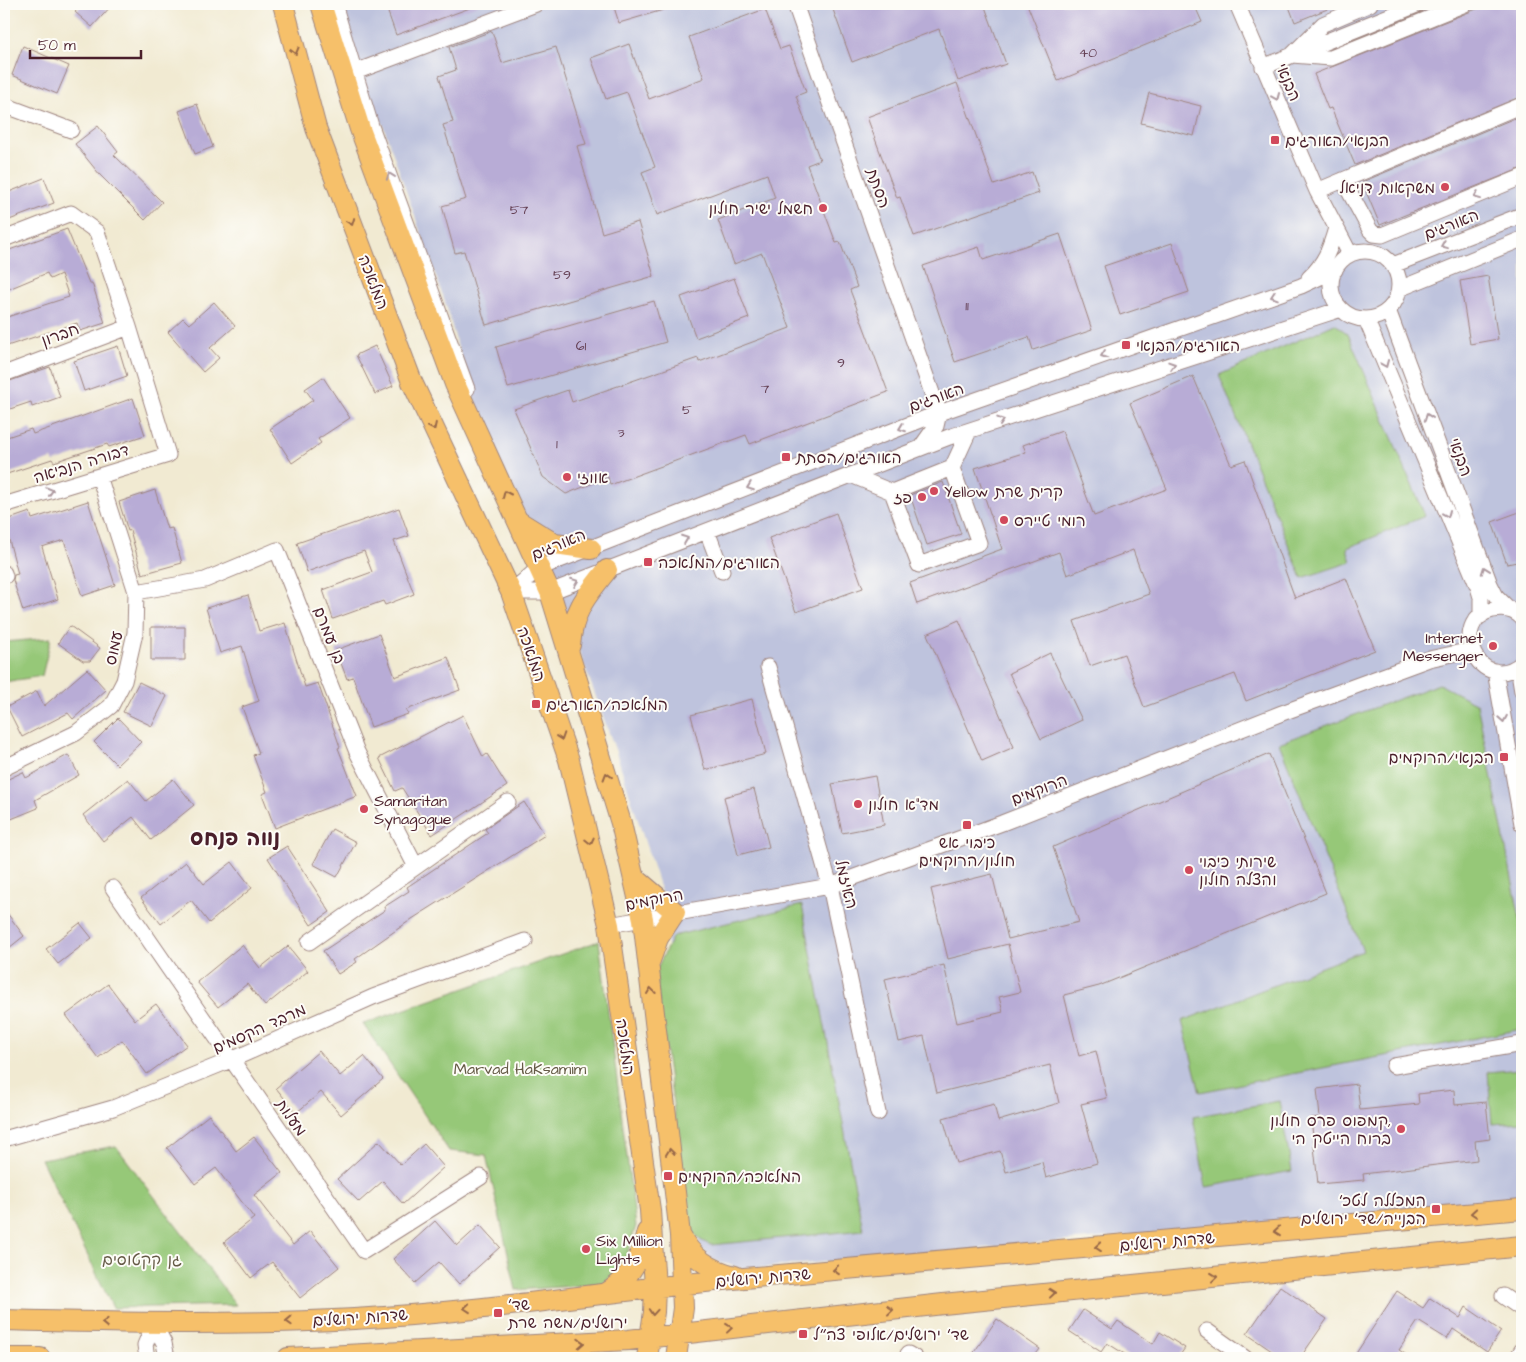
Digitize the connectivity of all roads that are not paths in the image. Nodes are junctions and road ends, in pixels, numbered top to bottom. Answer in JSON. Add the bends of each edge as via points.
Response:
{"nodes":[{"id":1,"x":283,"y":4,"type":"edge"},
{"id":2,"x":321,"y":4,"type":"edge"},
{"id":3,"x":334,"y":4,"type":"edge"},
{"id":4,"x":536,"y":4,"type":"edge"},
{"id":5,"x":795,"y":4,"type":"edge"},
{"id":6,"x":1237,"y":4,"type":"edge"},
{"id":7,"x":1370,"y":4,"type":"edge"},
{"id":8,"x":1419,"y":4,"type":"edge"},
{"id":9,"x":1464,"y":4,"type":"edge"},
{"id":10,"x":335,"y":47,"type":"junction"},
{"id":11,"x":1292,"y":55,"type":"junction"},
{"id":12,"x":353,"y":65,"type":"junction"},
{"id":13,"x":1263,"y":67,"type":"junction"},
{"id":14,"x":1522,"y":105,"type":"edge"},
{"id":15,"x":4,"y":106,"type":"edge"},
{"id":16,"x":70,"y":130,"type":"dead end"},
{"id":17,"x":1522,"y":178,"type":"edge"},
{"id":18,"x":1343,"y":180,"type":"junction"},
{"id":19,"x":1317,"y":191,"type":"junction"},
{"id":20,"x":1522,"y":215,"type":"edge"},
{"id":21,"x":1336,"y":228,"type":"junction"},
{"id":22,"x":4,"y":239,"type":"edge"},
{"id":23,"x":1522,"y":239,"type":"edge"},
{"id":24,"x":1350,"y":254,"type":"junction"},
{"id":25,"x":1393,"y":266,"type":"junction"},
{"id":26,"x":1335,"y":270,"type":"junction"},
{"id":27,"x":1301,"y":286,"type":"junction"},
{"id":28,"x":1399,"y":289,"type":"junction"},
{"id":29,"x":1341,"y":310,"type":"junction"},
{"id":30,"x":1388,"y":310,"type":"junction"},
{"id":31,"x":1366,"y":319,"type":"junction"},
{"id":32,"x":129,"y":327,"type":"junction"},
{"id":33,"x":4,"y":374,"type":"edge"},
{"id":34,"x":930,"y":383,"type":"junction"},
{"id":35,"x":939,"y":414,"type":"junction"},
{"id":36,"x":473,"y":420,"type":"junction"},
{"id":37,"x":921,"y":420,"type":"junction"},
{"id":38,"x":969,"y":431,"type":"junction"},
{"id":39,"x":920,"y":448,"type":"junction"},
{"id":40,"x":952,"y":468,"type":"junction"},
{"id":41,"x":851,"y":475,"type":"junction"},
{"id":42,"x":99,"y":476,"type":"junction"},
{"id":43,"x":892,"y":492,"type":"junction"},
{"id":44,"x":4,"y":505,"type":"edge"},
{"id":45,"x":518,"y":521,"type":"junction"},
{"id":46,"x":707,"y":531,"type":"junction"},
{"id":47,"x":591,"y":548,"type":"junction"},
{"id":48,"x":539,"y":568,"type":"junction"},
{"id":49,"x":607,"y":570,"type":"junction"},
{"id":50,"x":722,"y":571,"type":"dead end"},
{"id":51,"x":136,"y":592,"type":"junction"},
{"id":52,"x":511,"y":592,"type":"junction"},
{"id":53,"x":550,"y":592,"type":"junction"},
{"id":54,"x":1518,"y":615,"type":"edge"},
{"id":55,"x":1481,"y":616,"type":"junction"},
{"id":56,"x":1471,"y":650,"type":"junction"},
{"id":57,"x":570,"y":652,"type":"junction"},
{"id":58,"x":1520,"y":665,"type":"edge"},
{"id":59,"x":768,"y":667,"type":"dead end"},
{"id":60,"x":1495,"y":671,"type":"junction"},
{"id":61,"x":1522,"y":691,"type":"edge"},
{"id":62,"x":4,"y":768,"type":"edge"},
{"id":63,"x":508,"y":802,"type":"dead end"},
{"id":64,"x":1522,"y":824,"type":"edge"},
{"id":65,"x":415,"y":865,"type":"junction"},
{"id":66,"x":634,"y":878,"type":"junction"},
{"id":67,"x":830,"y":886,"type":"junction"},
{"id":68,"x":113,"y":888,"type":"dead end"},
{"id":69,"x":675,"y":912,"type":"junction"},
{"id":70,"x":642,"y":919,"type":"junction"},
{"id":71,"x":609,"y":925,"type":"junction"},
{"id":72,"x":526,"y":941,"type":"dead end"},
{"id":73,"x":309,"y":942,"type":"dead end"},
{"id":74,"x":648,"y":967,"type":"junction"},
{"id":75,"x":1522,"y":1044,"type":"edge"},
{"id":76,"x":231,"y":1060,"type":"junction"},
{"id":77,"x":1394,"y":1066,"type":"dead end"},
{"id":78,"x":878,"y":1113,"type":"dead end"},
{"id":79,"x":4,"y":1139,"type":"edge"},
{"id":80,"x":481,"y":1177,"type":"dead end"},
{"id":81,"x":1522,"y":1209,"type":"edge"},
{"id":82,"x":650,"y":1210,"type":"junction"},
{"id":83,"x":680,"y":1235,"type":"junction"},
{"id":84,"x":1522,"y":1246,"type":"edge"},
{"id":85,"x":744,"y":1278,"type":"junction"},
{"id":86,"x":682,"y":1284,"type":"junction"},
{"id":87,"x":654,"y":1287,"type":"junction"},
{"id":88,"x":602,"y":1296,"type":"junction"},
{"id":89,"x":1503,"y":1296,"type":"dead end"},
{"id":90,"x":1522,"y":1309,"type":"edge"},
{"id":91,"x":4,"y":1320,"type":"edge"},
{"id":92,"x":154,"y":1324,"type":"junction"},
{"id":93,"x":1207,"y":1331,"type":"dead end"},
{"id":94,"x":680,"y":1333,"type":"junction"},
{"id":95,"x":651,"y":1338,"type":"junction"},
{"id":96,"x":1522,"y":1350,"type":"edge"},
{"id":97,"x":4,"y":1358,"type":"edge"},
{"id":98,"x":40,"y":1358,"type":"edge"},
{"id":99,"x":147,"y":1358,"type":"edge"},
{"id":100,"x":167,"y":1358,"type":"edge"},
{"id":101,"x":288,"y":1358,"type":"edge"},
{"id":102,"x":647,"y":1358,"type":"edge"},
{"id":103,"x":676,"y":1358,"type":"edge"},
{"id":104,"x":1245,"y":1358,"type":"edge"},
{"id":105,"x":1517,"y":1358,"type":"edge"}],
"edges":[{"from":1,"to":52,"type":"main road","name":"המלאכה","one_way":true,"via":[[316,128],[412,382]]},
{"from":2,"to":10,"type":"main road","name":"המלאכה"},
{"from":3,"to":12,"type":"street"},
{"from":4,"to":12,"type":"street"},
{"from":5,"to":34,"type":"street","name":"הסתת"},
{"from":6,"to":13,"type":"street","name":"הבנאי"},
{"from":7,"to":11,"type":"street","via":[[1324,24]]},
{"from":8,"to":11,"type":"street"},
{"from":9,"to":11,"type":"street","via":[[1331,58]]},
{"from":10,"to":12,"type":"street"},
{"from":10,"to":36,"type":"main road","name":"המלאכה","via":[[360,129],[455,384]]},
{"from":11,"to":13,"type":"street"},
{"from":36,"to":12,"type":"street","one_way":true,"via":[[466,387],[371,126]]},
{"from":13,"to":19,"type":"street","name":"הבנאי","one_way":true},
{"from":14,"to":18,"type":"street"},
{"from":15,"to":16,"type":"street"},
{"from":17,"to":18,"type":"street","one_way":true,"via":[[1382,235],[1370,230]]},
{"from":18,"to":19,"type":"street"},
{"from":19,"to":21,"type":"street","name":"הבנאי"},
{"from":20,"to":25,"type":"street","name":"האורגים","one_way":true},
{"from":21,"to":24,"type":"street","name":"הבנאי"},
{"from":21,"to":27,"type":"street","via":[[1329,254],[1321,267]]},
{"from":22,"to":32,"type":"street","via":[[71,213],[97,232]]},
{"from":23,"to":28,"type":"street"},
{"from":24,"to":25,"type":"street","via":[[1374,252]]},
{"from":24,"to":26,"type":"street"},
{"from":25,"to":28,"type":"street"},
{"from":26,"to":27,"type":"street","name":"האורגים"},
{"from":26,"to":29,"type":"street","via":[[1331,291]]},
{"from":27,"to":35,"type":"street","name":"האורגים","one_way":true},
{"from":28,"to":30,"type":"street","via":[[1396,301]]},
{"from":29,"to":31,"type":"street"},
{"from":38,"to":29,"type":"street","one_way":true},
{"from":30,"to":31,"type":"street","via":[[1378,317]]},
{"from":54,"to":30,"type":"street","name":"הבנאי","one_way":true,"via":[[1496,596],[1490,584]]},
{"from":31,"to":55,"type":"street","name":"הבנאי","one_way":true,"via":[[1478,587]]},
{"from":32,"to":33,"type":"street","name":"חברון"},
{"from":32,"to":42,"type":"street","name":"דבורה הנביאה","via":[[168,455]]},
{"from":34,"to":35,"type":"street","name":"הסתת"},
{"from":34,"to":37,"type":"street"},
{"from":35,"to":37,"type":"street","name":"האורגים"},
{"from":35,"to":39,"type":"street","via":[[936,426]]},
{"from":45,"to":36,"type":"main road","name":"המלאכה","one_way":true},
{"from":37,"to":47,"type":"street","name":"האורגים","one_way":true},
{"from":38,"to":39,"type":"street"},
{"from":38,"to":40,"type":"street"},
{"from":39,"to":41,"type":"street"},
{"from":40,"to":43,"type":"street"},
{"from":40,"to":43,"type":"street","via":[[979,543],[919,564]]},
{"from":41,"to":43,"type":"street"},
{"from":41,"to":46,"type":"street"},
{"from":44,"to":42,"type":"street","name":"דבורה הנביאה","one_way":true},
{"from":42,"to":51,"type":"street","name":"עמוס"},
{"from":45,"to":47,"type":"main road","via":[[555,544]]},
{"from":45,"to":48,"type":"main road","name":"המלאכה"},
{"from":49,"to":46,"type":"street","one_way":true},
{"from":46,"to":50,"type":"street"},
{"from":47,"to":48,"type":"street","name":"האורגים"},
{"from":48,"to":52,"type":"street","name":"האורגים"},
{"from":48,"to":53,"type":"main road","name":"המלאכה"},
{"from":53,"to":49,"type":"street","one_way":true},
{"from":49,"to":57,"type":"main road","via":[[574,618]]},
{"from":51,"to":62,"type":"street","name":"עמוס","via":[[135,633],[124,681],[111,706],[76,733]]},
{"from":51,"to":65,"type":"street","name":"בן עמרם","via":[[205,580],[277,550],[357,752]]},
{"from":52,"to":53,"type":"street"},
{"from":52,"to":71,"type":"main road","name":"המלאכה","one_way":true,"via":[[569,760]]},
{"from":53,"to":57,"type":"main road","name":"המלאכה"},
{"from":54,"to":55,"type":"street","via":[[1490,611]]},
{"from":55,"to":56,"type":"street","via":[[1471,632]]},
{"from":56,"to":60,"type":"street","via":[[1480,664]]},
{"from":56,"to":67,"type":"street","name":"הרוקמים","via":[[1429,659],[1282,713],[1002,823]]},
{"from":66,"to":57,"type":"main road","name":"המלאכה","one_way":true},
{"from":58,"to":60,"type":"street","via":[[1507,671]]},
{"from":58,"to":61,"type":"street"},
{"from":59,"to":67,"type":"street","name":"האיזמל"},
{"from":60,"to":64,"type":"street","one_way":true},
{"from":63,"to":65,"type":"street"},
{"from":65,"to":73,"type":"street"},
{"from":66,"to":69,"type":"main road"},
{"from":66,"to":70,"type":"main road","name":"המלאכה"},
{"from":67,"to":69,"type":"street","name":"הרוקמים"},
{"from":67,"to":78,"type":"street","name":"האיזמל"},
{"from":68,"to":76,"type":"street","name":"מעלות"},
{"from":69,"to":70,"type":"street","name":"הרוקמים"},
{"from":69,"to":74,"type":"main road","via":[[658,938]]},
{"from":70,"to":71,"type":"street","name":"הרוקמים"},
{"from":70,"to":74,"type":"main road","name":"המלאכה"},
{"from":71,"to":82,"type":"main road","name":"המלאכה"},
{"from":72,"to":76,"type":"street","name":"מרבד הקסמים","via":[[373,997]]},
{"from":83,"to":74,"type":"main road","name":"המלאכה","one_way":true},
{"from":75,"to":77,"type":"street"},
{"from":76,"to":79,"type":"street","name":"מרבד הקסמים","via":[[113,1108]]},
{"from":76,"to":80,"type":"street","name":"מעלות","via":[[364,1251]]},
{"from":81,"to":85,"type":"main road","name":"שדרות ירושלים","one_way":true},
{"from":82,"to":87,"type":"main road","name":"המלאכה"},
{"from":82,"to":88,"type":"main road","via":[[638,1261],[625,1279]]},
{"from":83,"to":85,"type":"main road","via":[[695,1257],[705,1264],[716,1271]]},
{"from":83,"to":86,"type":"main road","name":"המלאכה"},
{"from":94,"to":84,"type":"main road","one_way":true},
{"from":85,"to":86,"type":"main road","name":"שדרות ירושלים"},
{"from":86,"to":87,"type":"main road","name":"שדרות ירושלים"},
{"from":86,"to":94,"type":"main road","name":"המלאכה"},
{"from":87,"to":88,"type":"main road","name":"שדרות ירושלים"},
{"from":87,"to":95,"type":"main road","name":"המלאכה","one_way":true},
{"from":88,"to":92,"type":"main road","name":"שדרות ירושלים","one_way":true,"via":[[355,1319]]},
{"from":89,"to":90,"type":"street"},
{"from":92,"to":91,"type":"main road","name":"שדרות ירושלים","one_way":true},
{"from":92,"to":99,"type":"street","via":[[145,1345]]},
{"from":92,"to":100,"type":"street","via":[[164,1343]]},
{"from":93,"to":104,"type":"street"},
{"from":94,"to":95,"type":"main road"},
{"from":94,"to":103,"type":"main road","name":"המלאכה"},
{"from":101,"to":95,"type":"main road","one_way":true},
{"from":95,"to":102,"type":"main road","name":"המלאכה"},
{"from":96,"to":105,"type":"street"},
{"from":97,"to":98,"type":"main road"}]}
